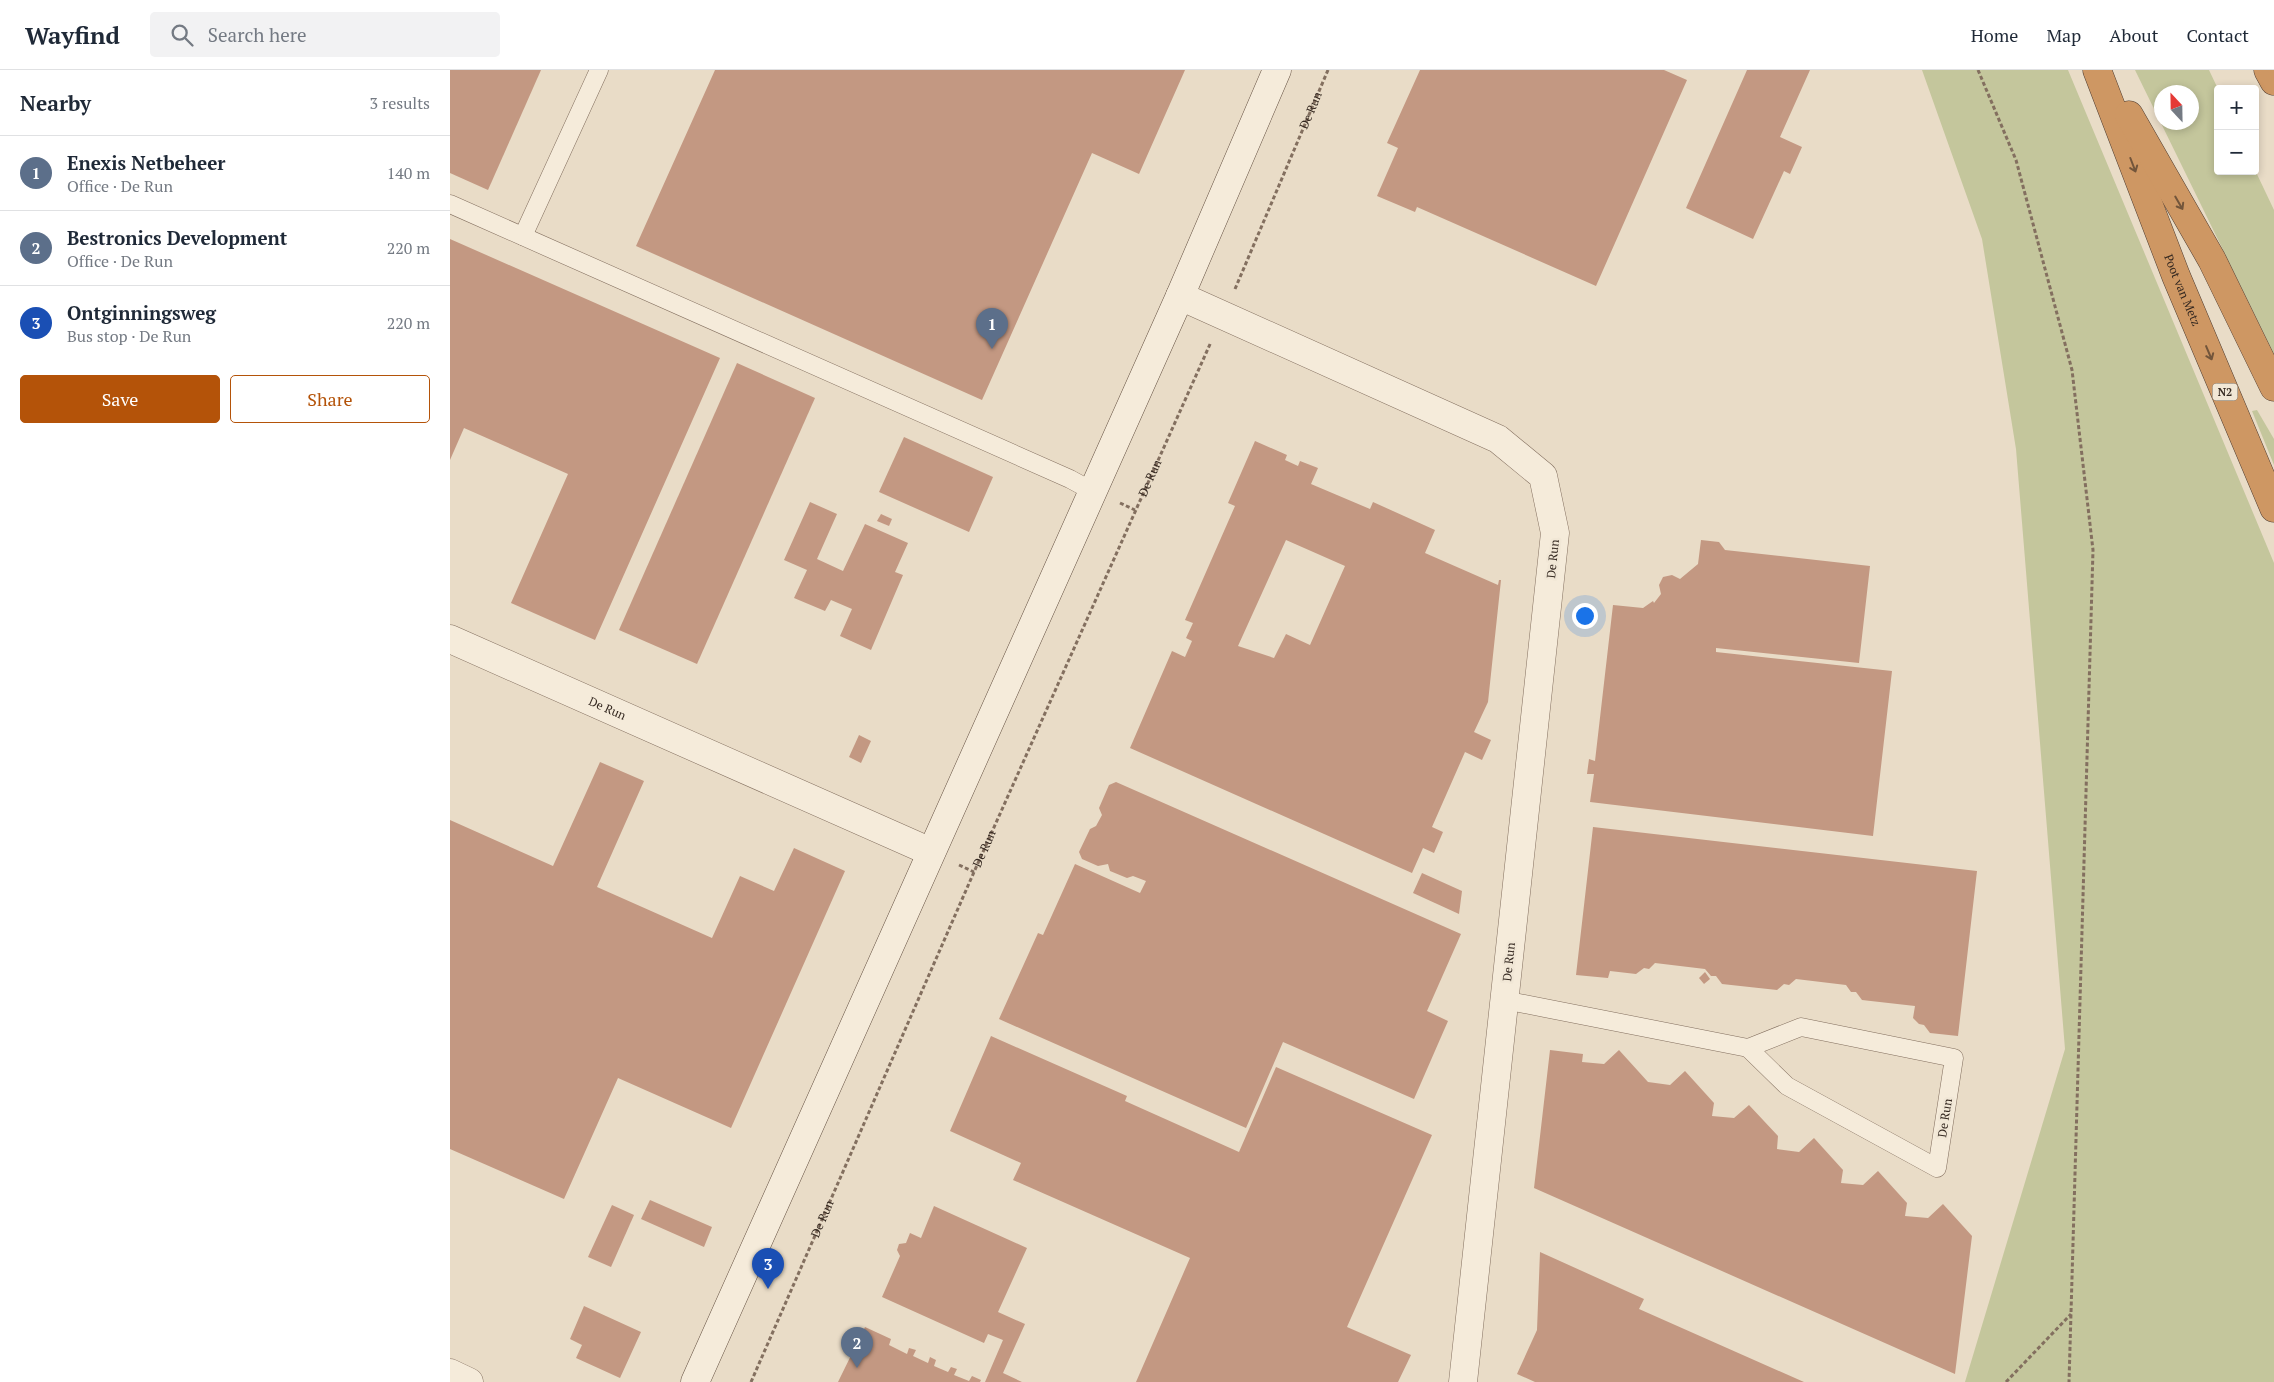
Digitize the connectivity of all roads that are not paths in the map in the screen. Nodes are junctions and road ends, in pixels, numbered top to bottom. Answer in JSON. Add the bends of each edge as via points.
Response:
{"nodes":[{"id":1,"x":599,"y":70,"type":"edge"},
{"id":2,"x":1277,"y":70,"type":"edge"},
{"id":3,"x":2097,"y":70,"type":"edge"},
{"id":4,"x":2103,"y":70,"type":"edge"},
{"id":5,"x":2268,"y":70,"type":"edge"},
{"id":6,"x":2274,"y":81,"type":"edge"},
{"id":7,"x":450,"y":204,"type":"edge"},
{"id":8,"x":523,"y":236,"type":"junction"},
{"id":9,"x":1180,"y":296,"type":"junction"},
{"id":10,"x":2274,"y":387,"type":"edge"},
{"id":11,"x":1092,"y":491,"type":"junction"},
{"id":12,"x":2274,"y":508,"type":"edge"},
{"id":13,"x":450,"y":639,"type":"edge"},
{"id":14,"x":931,"y":852,"type":"junction"},
{"id":15,"x":1504,"y":1000,"type":"junction"},
{"id":16,"x":1748,"y":1048,"type":"junction"},
{"id":17,"x":450,"y":1373,"type":"edge"},
{"id":18,"x":469,"y":1382,"type":"edge"},
{"id":19,"x":695,"y":1382,"type":"edge"},
{"id":20,"x":1463,"y":1382,"type":"edge"}],
"edges":[{"from":1,"to":8,"type":"lane"},
{"from":2,"to":9,"type":"street"},
{"from":3,"to":12,"type":"highway","name":"Poot van Metz","number":"N2","one_way":true,"via":[[2176,276]]},
{"from":4,"to":10,"type":"highway","one_way":true,"via":[[2212,260]]},
{"from":5,"to":6,"type":"highway"},
{"from":7,"to":8,"type":"lane"},
{"from":8,"to":11,"type":"lane"},
{"from":9,"to":11,"type":"street"},
{"from":9,"to":15,"type":"street","name":"De Run","via":[[1498,439],[1543,476],[1556,533]]},
{"from":11,"to":14,"type":"street"},
{"from":13,"to":14,"type":"street","name":"De Run"},
{"from":14,"to":19,"type":"street"},
{"from":15,"to":16,"type":"lane"},
{"from":15,"to":20,"type":"street","name":"De Run"},
{"from":16,"to":16,"type":"lane","name":"De Run","via":[[1787,1086],[1937,1168],[1954,1058],[1801,1027]]},
{"from":17,"to":18,"type":"street"}]}
